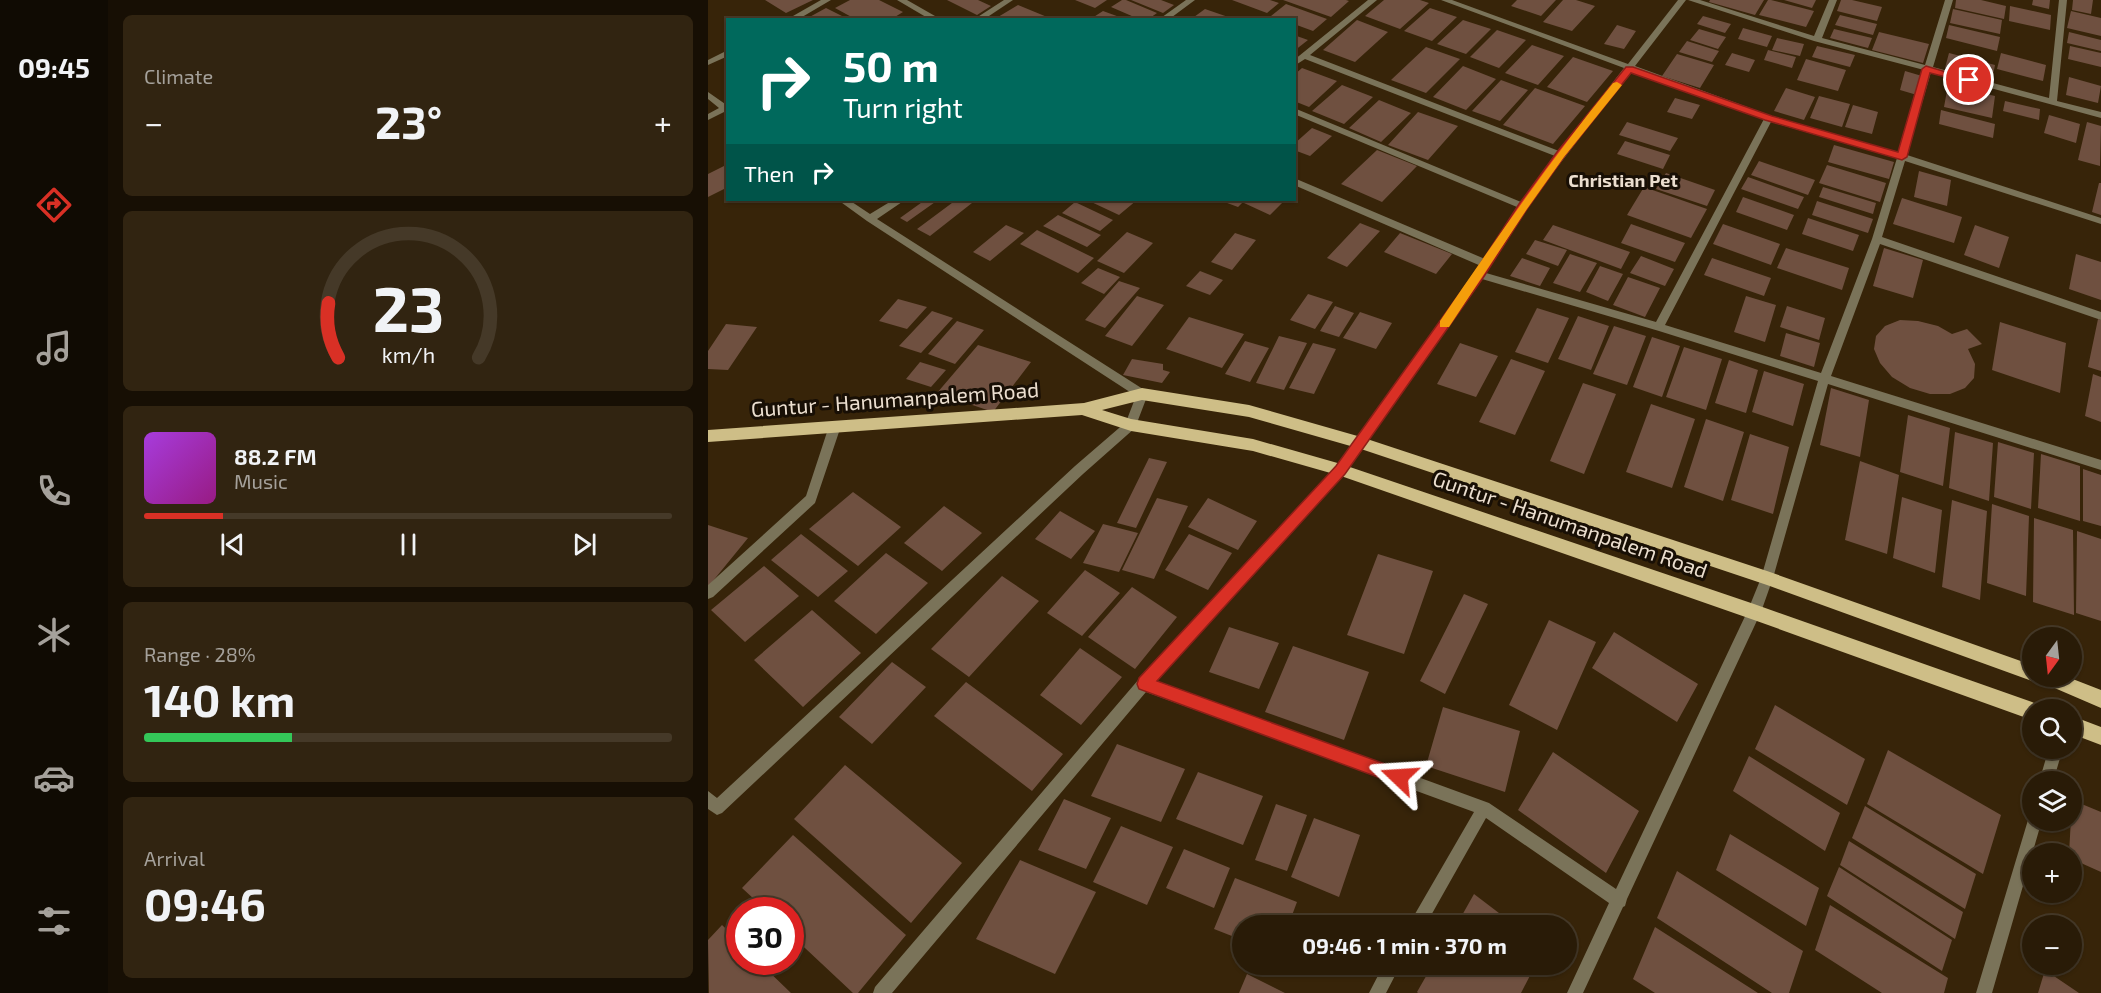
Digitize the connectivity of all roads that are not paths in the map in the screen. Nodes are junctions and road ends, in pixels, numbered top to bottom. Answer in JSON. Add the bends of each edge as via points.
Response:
{"nodes":[{"id":1,"x":827,"y":0,"type":"edge"},
{"id":2,"x":901,"y":0,"type":"edge"},
{"id":3,"x":1009,"y":0,"type":"edge"},
{"id":4,"x":1191,"y":0,"type":"edge"},
{"id":5,"x":1373,"y":0,"type":"edge"},
{"id":6,"x":1445,"y":0,"type":"edge"},
{"id":7,"x":1682,"y":0,"type":"edge"},
{"id":8,"x":1692,"y":0,"type":"edge"},
{"id":9,"x":1833,"y":0,"type":"edge"},
{"id":10,"x":1949,"y":0,"type":"edge"},
{"id":11,"x":2063,"y":0,"type":"edge"},
{"id":12,"x":794,"y":18,"type":"edge"},
{"id":13,"x":934,"y":18,"type":"edge"},
{"id":14,"x":979,"y":18,"type":"edge"},
{"id":15,"x":1165,"y":18,"type":"edge"},
{"id":16,"x":1817,"y":39,"type":"junction"},
{"id":17,"x":726,"y":53,"type":"edge"},
{"id":18,"x":1304,"y":56,"type":"junction"},
{"id":19,"x":1296,"y":62,"type":"edge"},
{"id":20,"x":708,"y":63,"type":"edge"},
{"id":21,"x":1629,"y":69,"type":"junction"},
{"id":22,"x":1926,"y":69,"type":"junction"},
{"id":23,"x":708,"y":95,"type":"edge"},
{"id":24,"x":2053,"y":103,"type":"junction"},
{"id":25,"x":726,"y":110,"type":"edge"},
{"id":26,"x":1296,"y":112,"type":"edge"},
{"id":27,"x":2101,"y":116,"type":"edge"},
{"id":28,"x":708,"y":117,"type":"edge"},
{"id":29,"x":1769,"y":118,"type":"junction"},
{"id":30,"x":1561,"y":155,"type":"junction"},
{"id":31,"x":1902,"y":157,"type":"junction"},
{"id":32,"x":1296,"y":182,"type":"edge"},
{"id":33,"x":844,"y":201,"type":"edge"},
{"id":34,"x":897,"y":201,"type":"edge"},
{"id":35,"x":1523,"y":206,"type":"junction"},
{"id":36,"x":870,"y":219,"type":"junction"},
{"id":37,"x":2101,"y":221,"type":"edge"},
{"id":38,"x":1876,"y":239,"type":"junction"},
{"id":39,"x":1483,"y":270,"type":"junction"},
{"id":40,"x":2101,"y":316,"type":"edge"},
{"id":41,"x":1659,"y":327,"type":"junction"},
{"id":42,"x":1824,"y":380,"type":"junction"},
{"id":43,"x":1142,"y":394,"type":"junction"},
{"id":44,"x":1084,"y":410,"type":"junction"},
{"id":45,"x":1131,"y":424,"type":"junction"},
{"id":46,"x":835,"y":426,"type":"junction"},
{"id":47,"x":708,"y":436,"type":"edge"},
{"id":48,"x":1361,"y":443,"type":"junction"},
{"id":49,"x":2101,"y":465,"type":"edge"},
{"id":50,"x":1341,"y":470,"type":"junction"},
{"id":51,"x":1767,"y":578,"type":"junction"},
{"id":52,"x":708,"y":593,"type":"edge"},
{"id":53,"x":1754,"y":612,"type":"junction"},
{"id":54,"x":2022,"y":669,"type":"edge"},
{"id":55,"x":1144,"y":684,"type":"junction"},
{"id":56,"x":2071,"y":687,"type":"edge"},
{"id":57,"x":2101,"y":699,"type":"edge"},
{"id":58,"x":2022,"y":707,"type":"edge"},
{"id":59,"x":2082,"y":729,"type":"edge"},
{"id":60,"x":2101,"y":736,"type":"edge"},
{"id":61,"x":708,"y":798,"type":"edge"},
{"id":62,"x":1484,"y":808,"type":"junction"},
{"id":63,"x":2032,"y":831,"type":"edge"},
{"id":64,"x":1620,"y":901,"type":"junction"},
{"id":65,"x":1422,"y":915,"type":"edge"},
{"id":66,"x":1387,"y":975,"type":"edge"},
{"id":67,"x":880,"y":993,"type":"edge"},
{"id":68,"x":1377,"y":993,"type":"edge"},
{"id":69,"x":1575,"y":993,"type":"edge"},
{"id":70,"x":1984,"y":993,"type":"edge"}],
"edges":[{"from":1,"to":12,"type":"street"},
{"from":2,"to":13,"type":"street"},
{"from":3,"to":14,"type":"street"},
{"from":4,"to":15,"type":"street"},
{"from":5,"to":18,"type":"street"},
{"from":6,"to":21,"type":"street"},
{"from":7,"to":21,"type":"street"},
{"from":8,"to":16,"type":"street"},
{"from":9,"to":16,"type":"street"},
{"from":10,"to":22,"type":"street"},
{"from":11,"to":24,"type":"street"},
{"from":16,"to":22,"type":"street"},
{"from":17,"to":20,"type":"street"},
{"from":18,"to":19,"type":"street"},
{"from":18,"to":30,"type":"street"},
{"from":21,"to":29,"type":"street"},
{"from":21,"to":30,"type":"street"},
{"from":22,"to":24,"type":"street"},
{"from":22,"to":31,"type":"street"},
{"from":23,"to":25,"type":"street"},
{"from":24,"to":27,"type":"street"},
{"from":25,"to":28,"type":"street"},
{"from":26,"to":35,"type":"street"},
{"from":29,"to":31,"type":"street"},
{"from":29,"to":41,"type":"street"},
{"from":30,"to":35,"type":"street"},
{"from":31,"to":37,"type":"street"},
{"from":31,"to":38,"type":"street"},
{"from":32,"to":39,"type":"street"},
{"from":33,"to":36,"type":"street"},
{"from":34,"to":36,"type":"street"},
{"from":35,"to":39,"type":"street"},
{"from":36,"to":43,"type":"street"},
{"from":38,"to":40,"type":"street"},
{"from":38,"to":42,"type":"street"},
{"from":39,"to":41,"type":"street"},
{"from":39,"to":48,"type":"street"},
{"from":41,"to":42,"type":"street"},
{"from":42,"to":49,"type":"street"},
{"from":42,"to":51,"type":"street"},
{"from":43,"to":44,"type":"main road","name":"Guntur - Hanumanpalem Road"},
{"from":43,"to":45,"type":"street"},
{"from":43,"to":48,"type":"main road","name":"Guntur - Hanumanpalem Road","via":[[1249,411]]},
{"from":44,"to":45,"type":"main road","name":"Guntur - Hanumanpalem Road"},
{"from":44,"to":46,"type":"main road","name":"Guntur - Hanumanpalem Road"},
{"from":45,"to":50,"type":"main road","name":"Guntur - Hanumanpalem Road","via":[[1254,445]]},
{"from":45,"to":61,"type":"street","via":[[717,808]]},
{"from":46,"to":47,"type":"main road","name":"Guntur - Hanumanpalem Road"},
{"from":46,"to":52,"type":"street","via":[[811,499]]},
{"from":48,"to":50,"type":"street"},
{"from":48,"to":51,"type":"main road","name":"Guntur - Hanumanpalem Road"},
{"from":50,"to":53,"type":"main road","name":"Guntur - Hanumanpalem Road"},
{"from":50,"to":55,"type":"street"},
{"from":51,"to":53,"type":"street"},
{"from":51,"to":54,"type":"main road","name":"Guntur - Hanumanpalem Road"},
{"from":53,"to":58,"type":"main road","name":"Guntur - Hanumanpalem Road"},
{"from":53,"to":64,"type":"street"},
{"from":55,"to":62,"type":"street"},
{"from":55,"to":67,"type":"street"},
{"from":56,"to":57,"type":"main road"},
{"from":59,"to":60,"type":"main road"},
{"from":62,"to":64,"type":"street"},
{"from":62,"to":65,"type":"street"},
{"from":63,"to":70,"type":"street"},
{"from":64,"to":69,"type":"street"},
{"from":66,"to":68,"type":"street"}]}
